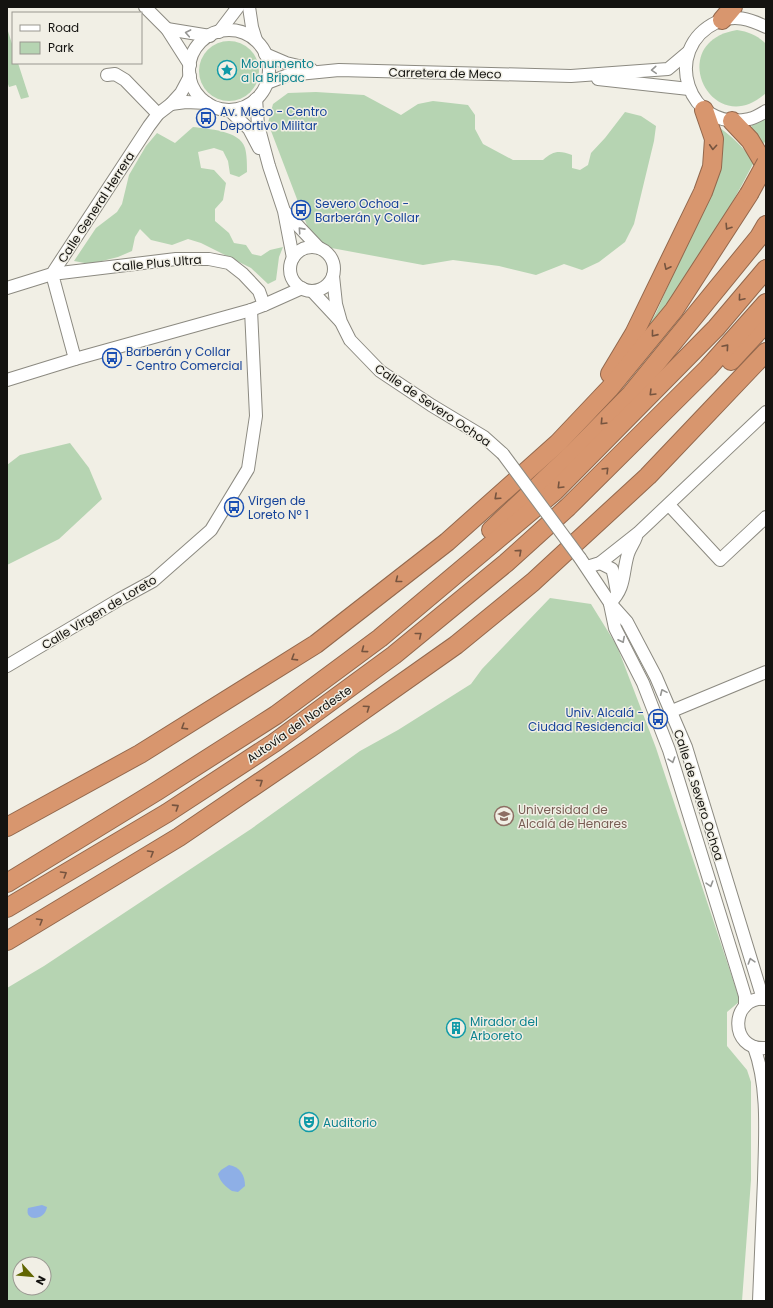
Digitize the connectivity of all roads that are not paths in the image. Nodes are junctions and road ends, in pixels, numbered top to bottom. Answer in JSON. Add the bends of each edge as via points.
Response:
{"nodes":[{"id":1,"x":145,"y":7,"type":"edge"},
{"id":2,"x":238,"y":7,"type":"edge"},
{"id":3,"x":249,"y":7,"type":"edge"},
{"id":4,"x":728,"y":13,"type":"edge"},
{"id":5,"x":766,"y":27,"type":"edge"},
{"id":6,"x":167,"y":29,"type":"junction"},
{"id":7,"x":214,"y":34,"type":"junction"},
{"id":8,"x":256,"y":40,"type":"junction"},
{"id":9,"x":688,"y":53,"type":"junction"},
{"id":10,"x":265,"y":54,"type":"junction"},
{"id":11,"x":190,"y":71,"type":"junction"},
{"id":12,"x":318,"y":71,"type":"junction"},
{"id":13,"x":107,"y":75,"type":"dead end"},
{"id":14,"x":572,"y":76,"type":"junction"},
{"id":15,"x":267,"y":83,"type":"junction"},
{"id":16,"x":689,"y":89,"type":"junction"},
{"id":17,"x":256,"y":99,"type":"junction"},
{"id":18,"x":206,"y":103,"type":"junction"},
{"id":19,"x":171,"y":104,"type":"junction"},
{"id":20,"x":229,"y":110,"type":"junction"},
{"id":21,"x":704,"y":110,"type":"junction"},
{"id":22,"x":766,"y":111,"type":"edge"},
{"id":23,"x":158,"y":114,"type":"junction"},
{"id":24,"x":732,"y":121,"type":"junction"},
{"id":25,"x":766,"y":163,"type":"edge"},
{"id":26,"x":269,"y":166,"type":"junction"},
{"id":27,"x":766,"y":166,"type":"edge"},
{"id":28,"x":284,"y":211,"type":"junction"},
{"id":29,"x":766,"y":225,"type":"edge"},
{"id":30,"x":319,"y":248,"type":"junction"},
{"id":31,"x":293,"y":258,"type":"junction"},
{"id":32,"x":766,"y":269,"type":"edge"},
{"id":33,"x":52,"y":274,"type":"junction"},
{"id":34,"x":291,"y":275,"type":"junction"},
{"id":35,"x":333,"y":276,"type":"junction"},
{"id":36,"x":7,"y":288,"type":"edge"},
{"id":37,"x":307,"y":289,"type":"junction"},
{"id":38,"x":276,"y":299,"type":"junction"},
{"id":39,"x":766,"y":303,"type":"edge"},
{"id":40,"x":264,"y":305,"type":"junction"},
{"id":41,"x":251,"y":310,"type":"junction"},
{"id":42,"x":340,"y":322,"type":"junction"},
{"id":43,"x":766,"y":323,"type":"edge"},
{"id":44,"x":766,"y":352,"type":"edge"},
{"id":45,"x":75,"y":359,"type":"junction"},
{"id":46,"x":7,"y":380,"type":"edge"},
{"id":47,"x":766,"y":412,"type":"edge"},
{"id":48,"x":558,"y":443,"type":"junction"},
{"id":49,"x":669,"y":505,"type":"junction"},
{"id":50,"x":568,"y":507,"type":"junction"},
{"id":51,"x":766,"y":517,"type":"edge"},
{"id":52,"x":638,"y":533,"type":"junction"},
{"id":53,"x":583,"y":563,"type":"junction"},
{"id":54,"x":600,"y":563,"type":"junction"},
{"id":55,"x":614,"y":599,"type":"junction"},
{"id":56,"x":380,"y":638,"type":"junction"},
{"id":57,"x":7,"y":666,"type":"edge"},
{"id":58,"x":766,"y":672,"type":"edge"},
{"id":59,"x":672,"y":711,"type":"junction"},
{"id":60,"x":7,"y":827,"type":"edge"},
{"id":61,"x":7,"y":883,"type":"edge"},
{"id":62,"x":7,"y":908,"type":"edge"},
{"id":63,"x":7,"y":941,"type":"edge"},
{"id":64,"x":764,"y":999,"type":"edge"},
{"id":65,"x":745,"y":1006,"type":"junction"},
{"id":66,"x":760,"y":1048,"type":"edge"},
{"id":67,"x":759,"y":1301,"type":"edge"}],
"edges":[{"from":1,"to":6,"type":"street"},
{"from":2,"to":7,"type":"street"},
{"from":3,"to":8,"type":"street"},
{"from":4,"to":5,"type":"street"},
{"from":4,"to":9,"type":"street","via":[[695,38]]},
{"from":7,"to":6,"type":"street","one_way":true},
{"from":6,"to":11,"type":"street"},
{"from":7,"to":8,"type":"street","via":[[226,30],[242,32]]},
{"from":7,"to":11,"type":"street","via":[[196,48]]},
{"from":8,"to":10,"type":"street"},
{"from":9,"to":14,"type":"street","name":"Carretera de Meco","one_way":true,"via":[[668,69]]},
{"from":9,"to":16,"type":"street","via":[[685,71]]},
{"from":10,"to":12,"type":"street","via":[[286,63]]},
{"from":10,"to":15,"type":"street","via":[[269,68]]},
{"from":11,"to":18,"type":"street","via":[[196,91]]},
{"from":11,"to":19,"type":"street","name":"Calle General Herrera","via":[[181,93]]},
{"from":12,"to":14,"type":"street","name":"Carretera de Meco"},
{"from":12,"to":15,"type":"street","via":[[288,75]]},
{"from":13,"to":23,"type":"street","via":[[115,74],[125,80]]},
{"from":14,"to":16,"type":"street","name":"Carretera de Meco"},
{"from":15,"to":17,"type":"street"},
{"from":16,"to":21,"type":"street","via":[[695,101]]},
{"from":17,"to":20,"type":"street","via":[[239,109]]},
{"from":17,"to":26,"type":"street","via":[[258,125]]},
{"from":18,"to":19,"type":"street"},
{"from":18,"to":20,"type":"street"},
{"from":19,"to":23,"type":"street","name":"Calle General Herrera"},
{"from":20,"to":26,"type":"street","via":[[249,129]]},
{"from":21,"to":24,"type":"street"},
{"from":21,"to":48,"type":"highway","one_way":true,"via":[[714,139],[712,167],[703,192],[634,334],[611,372]]},
{"from":22,"to":24,"type":"street","via":[[750,119]]},
{"from":23,"to":33,"type":"street","name":"Calle General Herrera"},
{"from":24,"to":27,"type":"highway","via":[[750,140]]},
{"from":25,"to":48,"type":"highway","one_way":true,"bridge":true,"via":[[749,194],[674,310],[610,388]]},
{"from":26,"to":28,"type":"street"},
{"from":30,"to":28,"type":"street","one_way":true},
{"from":28,"to":31,"type":"street"},
{"from":29,"to":56,"type":"highway","one_way":true,"via":[[759,237],[630,394],[574,452]]},
{"from":30,"to":31,"type":"street","via":[[306,248]]},
{"from":30,"to":35,"type":"street","via":[[332,259]]},
{"from":31,"to":34,"type":"street"},
{"from":32,"to":56,"type":"highway","one_way":true,"via":[[716,328],[555,491]]},
{"from":33,"to":36,"type":"street","name":"Calle General Herrera"},
{"from":33,"to":40,"type":"street","name":"Calle Plus Ultra","via":[[176,259],[209,259],[229,263],[243,274],[259,291]]},
{"from":33,"to":45,"type":"street"},
{"from":34,"to":37,"type":"street","via":[[297,284]]},
{"from":34,"to":38,"type":"street"},
{"from":35,"to":37,"type":"street","via":[[322,288]]},
{"from":35,"to":42,"type":"street","name":"Calle de Severo Ochoa"},
{"from":37,"to":38,"type":"street"},
{"from":37,"to":42,"type":"street","name":"Calle de Severo Ochoa"},
{"from":38,"to":40,"type":"street"},
{"from":50,"to":39,"type":"highway","one_way":true,"via":[[708,368]]},
{"from":40,"to":41,"type":"street"},
{"from":41,"to":45,"type":"street"},
{"from":41,"to":57,"type":"street","name":"Calle Virgen de Loreto","via":[[256,416],[248,469],[211,530],[153,582]]},
{"from":42,"to":53,"type":"street","name":"Calle de Severo Ochoa","bridge":true,"via":[[350,340],[380,371],[484,437],[503,454]]},
{"from":43,"to":50,"type":"highway","via":[[701,393],[603,490]]},
{"from":63,"to":44,"type":"highway","one_way":true,"via":[[179,836],[456,645],[534,582],[648,476]]},
{"from":45,"to":46,"type":"street"},
{"from":47,"to":49,"type":"street"},
{"from":48,"to":60,"type":"highway","one_way":true,"via":[[447,542],[316,644],[140,754]]},
{"from":49,"to":51,"type":"street","via":[[720,560]]},
{"from":49,"to":52,"type":"street"},
{"from":62,"to":50,"type":"highway","name":"Autovía del Nordeste","one_way":true,"via":[[167,813],[274,743],[394,655],[506,563]]},
{"from":52,"to":54,"type":"street"},
{"from":52,"to":55,"type":"street","via":[[628,554],[623,582]]},
{"from":53,"to":54,"type":"street"},
{"from":53,"to":55,"type":"street","name":"Calle de Severo Ochoa"},
{"from":54,"to":55,"type":"street","name":"Calle de Severo Ochoa","via":[[612,569],[615,577]]},
{"from":59,"to":55,"type":"street","name":"Calle de Severo Ochoa","one_way":true},
{"from":55,"to":65,"type":"street","name":"Calle de Severo Ochoa","one_way":true,"via":[[615,628],[643,683],[669,750],[745,996]]},
{"from":56,"to":61,"type":"highway","one_way":true,"via":[[276,715]]},
{"from":58,"to":59,"type":"street"},
{"from":64,"to":59,"type":"street","name":"Calle de Severo Ochoa","one_way":true,"via":[[686,747]]},
{"from":64,"to":65,"type":"street","via":[[756,999]]},
{"from":65,"to":66,"type":"street","via":[[739,1016],[738,1030],[747,1043]]},
{"from":66,"to":67,"type":"street","via":[[765,1138]]}]}
